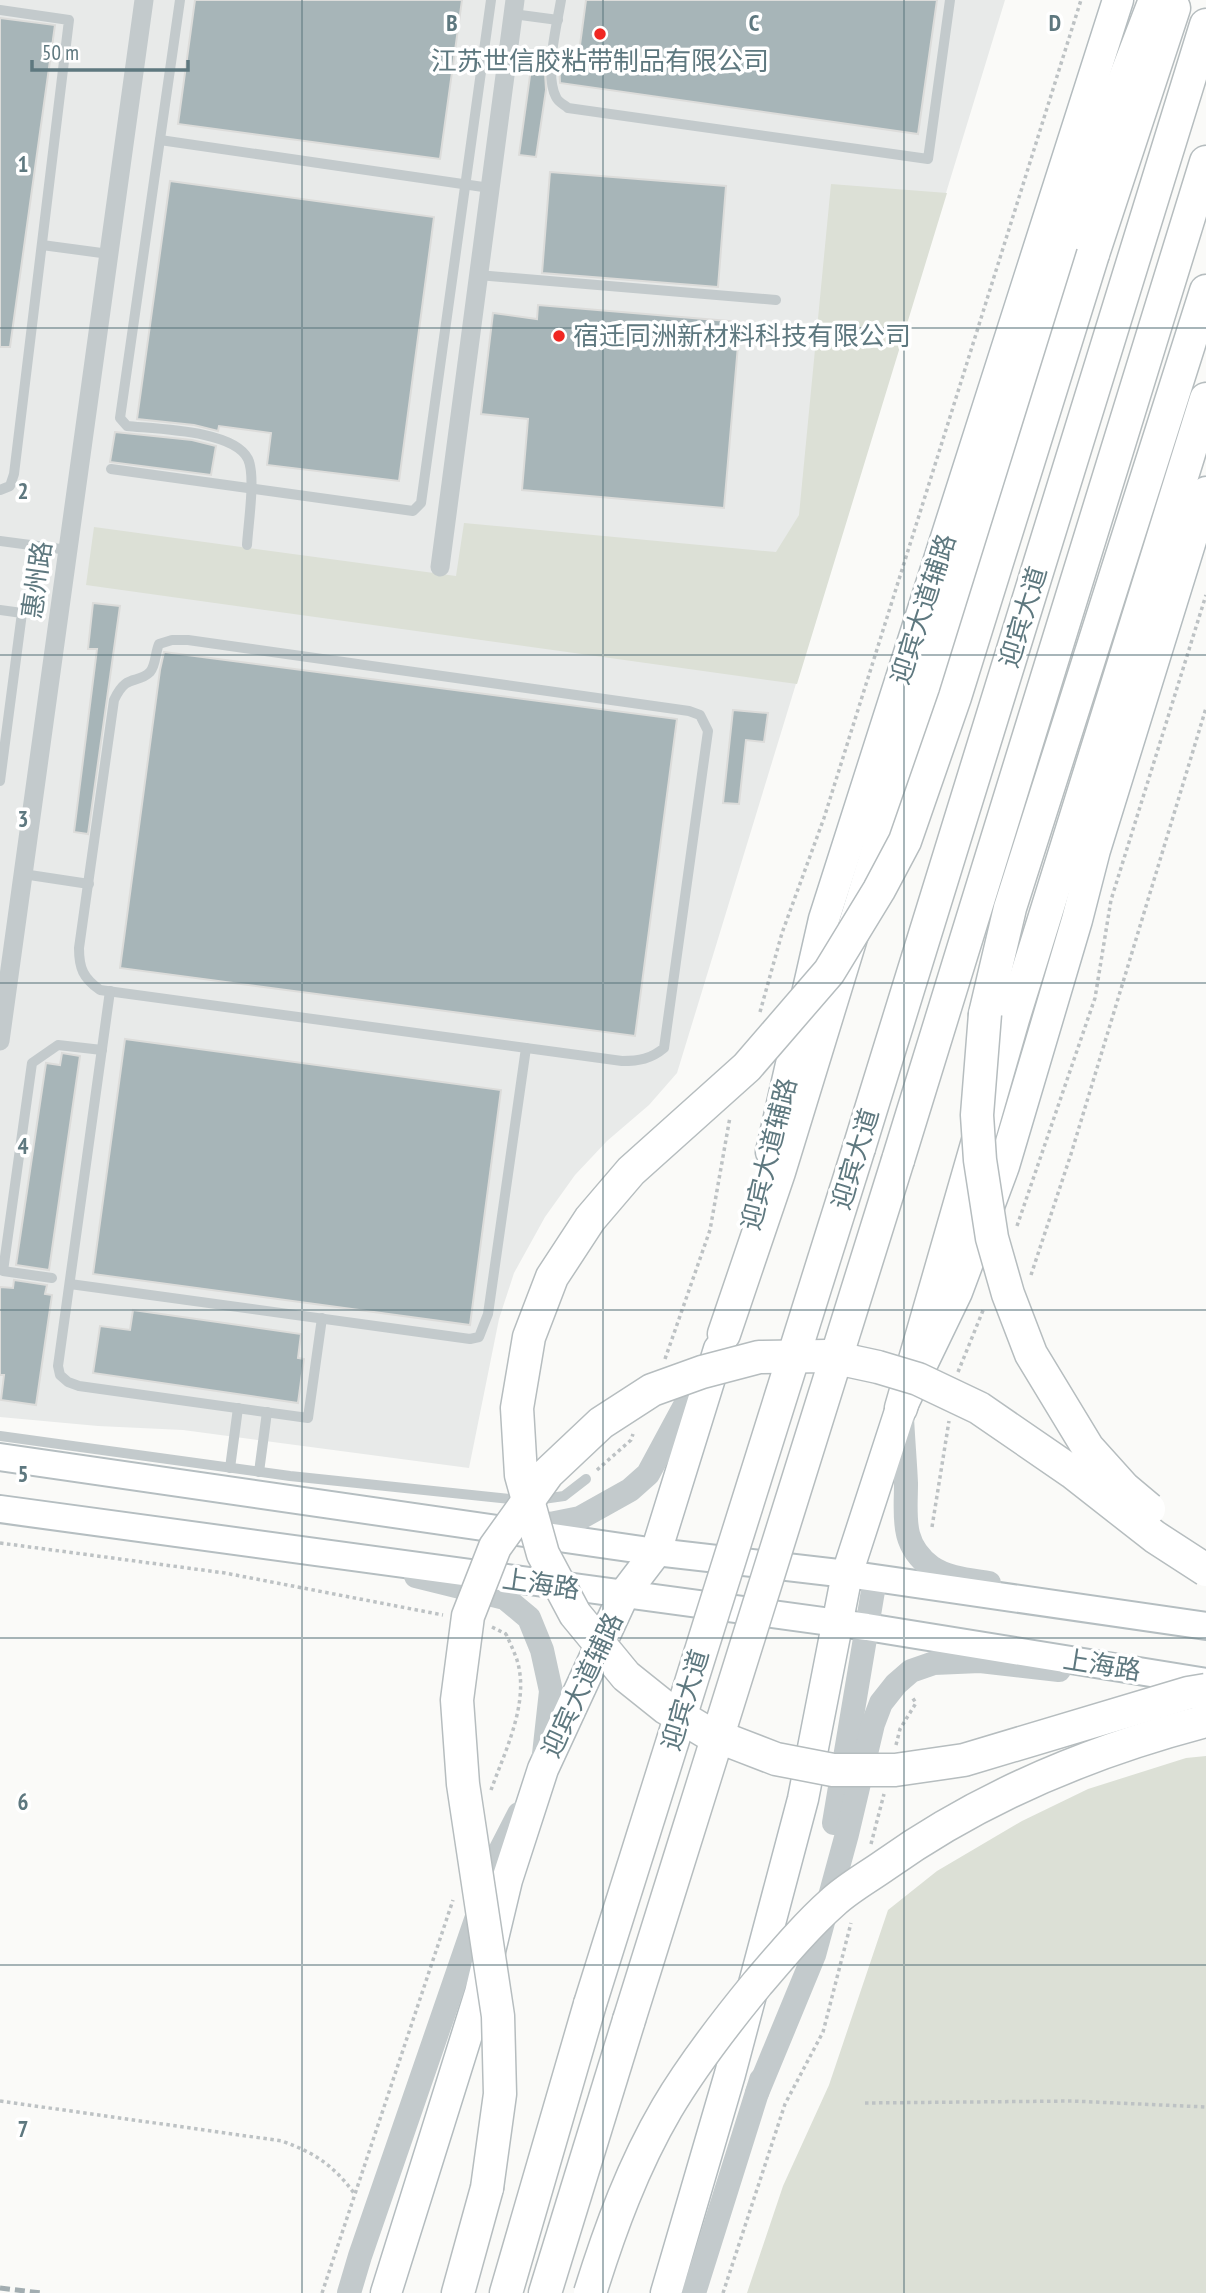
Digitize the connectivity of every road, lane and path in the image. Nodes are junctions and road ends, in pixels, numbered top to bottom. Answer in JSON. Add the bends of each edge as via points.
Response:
{"nodes":[{"id":1,"x":144,"y":0,"type":"edge"},
{"id":2,"x":180,"y":0,"type":"edge"},
{"id":3,"x":491,"y":0,"type":"edge"},
{"id":4,"x":561,"y":0,"type":"edge"},
{"id":5,"x":950,"y":0,"type":"edge"},
{"id":6,"x":1081,"y":0,"type":"edge"},
{"id":7,"x":1118,"y":0,"type":"edge"},
{"id":8,"x":1156,"y":0,"type":"edge"},
{"id":9,"x":1176,"y":0,"type":"edge"},
{"id":10,"x":514,"y":7,"type":"edge"},
{"id":11,"x":0,"y":10,"type":"edge"},
{"id":12,"x":558,"y":20,"type":"junction"},
{"id":13,"x":1206,"y":25,"type":"edge"},
{"id":14,"x":160,"y":141,"type":"junction"},
{"id":15,"x":1206,"y":162,"type":"edge"},
{"id":16,"x":466,"y":185,"type":"junction"},
{"id":17,"x":490,"y":188,"type":"junction"},
{"id":18,"x":42,"y":245,"type":"junction"},
{"id":19,"x":109,"y":254,"type":"junction"},
{"id":20,"x":478,"y":275,"type":"junction"},
{"id":21,"x":1206,"y":291,"type":"edge"},
{"id":22,"x":776,"y":300,"type":"dead end"},
{"id":23,"x":1206,"y":399,"type":"edge"},
{"id":24,"x":111,"y":469,"type":"dead end"},
{"id":25,"x":251,"y":489,"type":"junction"},
{"id":26,"x":0,"y":490,"type":"edge"},
{"id":27,"x":1206,"y":492,"type":"edge"},
{"id":28,"x":0,"y":541,"type":"edge"},
{"id":29,"x":247,"y":545,"type":"dead end"},
{"id":30,"x":68,"y":550,"type":"junction"},
{"id":31,"x":440,"y":567,"type":"dead end"},
{"id":32,"x":1206,"y":595,"type":"edge"},
{"id":33,"x":0,"y":610,"type":"edge"},
{"id":34,"x":1206,"y":708,"type":"edge"},
{"id":35,"x":0,"y":781,"type":"edge"},
{"id":36,"x":23,"y":874,"type":"junction"},
{"id":37,"x":89,"y":884,"type":"junction"},
{"id":38,"x":110,"y":991,"type":"junction"},
{"id":39,"x":757,"y":1022,"type":"dead end"},
{"id":40,"x":0,"y":1041,"type":"edge"},
{"id":41,"x":526,"y":1048,"type":"junction"},
{"id":42,"x":102,"y":1050,"type":"junction"},
{"id":43,"x":732,"y":1111,"type":"dead end"},
{"id":44,"x":1017,"y":1226,"type":"dead end"},
{"id":45,"x":52,"y":1278,"type":"dead end"},
{"id":46,"x":1029,"y":1280,"type":"dead end"},
{"id":47,"x":70,"y":1284,"type":"junction"},
{"id":48,"x":988,"y":1299,"type":"dead end"},
{"id":49,"x":322,"y":1318,"type":"junction"},
{"id":50,"x":724,"y":1334,"type":"junction"},
{"id":51,"x":662,"y":1368,"type":"dead end"},
{"id":52,"x":956,"y":1383,"type":"dead end"},
{"id":53,"x":238,"y":1408,"type":"junction"},
{"id":54,"x":901,"y":1408,"type":"junction"},
{"id":55,"x":951,"y":1409,"type":"dead end"},
{"id":56,"x":267,"y":1412,"type":"junction"},
{"id":57,"x":636,"y":1428,"type":"dead end"},
{"id":58,"x":0,"y":1436,"type":"edge"},
{"id":59,"x":0,"y":1457,"type":"edge"},
{"id":60,"x":230,"y":1468,"type":"junction"},
{"id":61,"x":586,"y":1479,"type":"joint"},
{"id":62,"x":258,"y":1483,"type":"junction"},
{"id":63,"x":0,"y":1509,"type":"edge"},
{"id":64,"x":0,"y":1543,"type":"edge"},
{"id":65,"x":250,"y":1544,"type":"junction"},
{"id":66,"x":656,"y":1552,"type":"junction"},
{"id":67,"x":1206,"y":1552,"type":"edge"},
{"id":68,"x":917,"y":1553,"type":"junction"},
{"id":69,"x":1206,"y":1570,"type":"edge"},
{"id":70,"x":861,"y":1577,"type":"junction"},
{"id":71,"x":624,"y":1594,"type":"junction"},
{"id":72,"x":453,"y":1618,"type":"dead end"},
{"id":73,"x":531,"y":1623,"type":"junction"},
{"id":74,"x":480,"y":1624,"type":"dead end"},
{"id":75,"x":853,"y":1625,"type":"junction"},
{"id":76,"x":1206,"y":1625,"type":"edge"},
{"id":77,"x":506,"y":1634,"type":"junction"},
{"id":78,"x":900,"y":1681,"type":"junction"},
{"id":79,"x":1206,"y":1686,"type":"edge"},
{"id":80,"x":1206,"y":1721,"type":"edge"},
{"id":81,"x":893,"y":1756,"type":"dead end"},
{"id":82,"x":542,"y":1769,"type":"junction"},
{"id":83,"x":887,"y":1782,"type":"dead end"},
{"id":84,"x":488,"y":1800,"type":"dead end"},
{"id":85,"x":870,"y":1848,"type":"dead end"},
{"id":86,"x":456,"y":1891,"type":"dead end"},
{"id":87,"x":853,"y":1914,"type":"dead end"},
{"id":88,"x":757,"y":2093,"type":"junction"},
{"id":89,"x":0,"y":2101,"type":"edge"},
{"id":90,"x":865,"y":2103,"type":"dead end"},
{"id":91,"x":1206,"y":2107,"type":"edge"},
{"id":92,"x":354,"y":2194,"type":"junction"},
{"id":93,"x":322,"y":2293,"type":"edge"},
{"id":94,"x":349,"y":2293,"type":"edge"},
{"id":95,"x":386,"y":2293,"type":"edge"},
{"id":96,"x":458,"y":2293,"type":"edge"},
{"id":97,"x":506,"y":2293,"type":"edge"},
{"id":98,"x":545,"y":2293,"type":"edge"},
{"id":99,"x":590,"y":2293,"type":"edge"},
{"id":100,"x":666,"y":2293,"type":"edge"},
{"id":101,"x":694,"y":2293,"type":"edge"},
{"id":102,"x":723,"y":2293,"type":"edge"}],
"edges":[{"from":1,"to":19,"type":"street","name":"惠州路"},
{"from":2,"to":14,"type":"lane"},
{"from":3,"to":16,"type":"lane"},
{"from":4,"to":12,"type":"lane"},
{"from":5,"to":12,"type":"lane","via":[[928,159],[568,108],[557,100],[552,88]]},
{"from":6,"to":39,"type":"path"},
{"from":7,"to":50,"type":"main road","name":"迎宾大道辅路","via":[[824,919]]},
{"from":8,"to":50,"type":"highway","via":[[1097,151],[1017,397],[779,1172]]},
{"from":9,"to":79,"type":"highway","bridge":true,"via":[[905,841],[829,972],[747,1067],[631,1171],[590,1219],[552,1277],[529,1337],[517,1408],[521,1475],[543,1555],[575,1614],[626,1676],[706,1732],[776,1759],[833,1770],[895,1770],[964,1760]]},
{"from":10,"to":12,"type":"lane"},
{"from":10,"to":17,"type":"street"},
{"from":11,"to":18,"type":"lane","via":[[69,20]]},
{"from":13,"to":97,"type":"highway","name":"迎宾大道","bridge":true,"via":[[590,2004]]},
{"from":14,"to":16,"type":"lane"},
{"from":14,"to":25,"type":"lane","via":[[120,418],[127,425],[219,437],[238,447],[248,459]]},
{"from":15,"to":98,"type":"highway","name":"迎宾大道","bridge":true},
{"from":16,"to":17,"type":"lane"},
{"from":16,"to":25,"type":"lane","via":[[421,503],[413,511]]},
{"from":17,"to":20,"type":"street"},
{"from":18,"to":19,"type":"lane"},
{"from":18,"to":26,"type":"lane","via":[[14,474],[10,486]]},
{"from":19,"to":30,"type":"street","name":"惠州路"},
{"from":20,"to":22,"type":"lane"},
{"from":20,"to":31,"type":"street"},
{"from":21,"to":67,"type":"highway","bridge":true,"via":[[1010,908],[985,1014],[976,1115],[992,1238],[1031,1354],[1088,1448],[1124,1488]]},
{"from":23,"to":54,"type":"highway","via":[[1013,1019]]},
{"from":24,"to":25,"type":"lane"},
{"from":25,"to":29,"type":"lane"},
{"from":27,"to":54,"type":"main road","via":[[1003,1166],[957,1292]]},
{"from":28,"to":30,"type":"lane"},
{"from":30,"to":36,"type":"street","name":"惠州路"},
{"from":32,"to":44,"type":"path","via":[[1111,901],[1095,998]]},
{"from":33,"to":35,"type":"lane","via":[[22,613]]},
{"from":34,"to":46,"type":"path"},
{"from":36,"to":37,"type":"lane"},
{"from":36,"to":40,"type":"street","name":"惠州路"},
{"from":37,"to":38,"type":"lane","via":[[79,948],[81,971],[100,990]]},
{"from":37,"to":41,"type":"lane","via":[[114,699],[120,687],[153,667],[159,644],[172,640],[700,715],[708,731],[664,1048],[654,1057],[622,1061]]},
{"from":38,"to":41,"type":"lane"},
{"from":38,"to":42,"type":"lane"},
{"from":41,"to":49,"type":"lane","via":[[488,1314],[479,1337]]},
{"from":42,"to":45,"type":"lane","via":[[58,1045],[32,1063],[3,1271]]},
{"from":42,"to":47,"type":"lane"},
{"from":43,"to":51,"type":"path","via":[[710,1230]]},
{"from":47,"to":49,"type":"lane"},
{"from":47,"to":53,"type":"lane","via":[[58,1366],[68,1382]]},
{"from":48,"to":52,"type":"path"},
{"from":49,"to":56,"type":"lane","via":[[308,1418]]},
{"from":50,"to":62,"type":"street","via":[[648,1474],[630,1490],[580,1518],[550,1524],[457,1515]]},
{"from":50,"to":66,"type":"main road","name":"迎宾大道辅路"},
{"from":53,"to":56,"type":"lane"},
{"from":53,"to":60,"type":"lane"},
{"from":54,"to":68,"type":"street","via":[[904,1525]]},
{"from":54,"to":70,"type":"main road"},
{"from":55,"to":68,"type":"path","via":[[931,1525],[936,1542]]},
{"from":56,"to":62,"type":"lane"},
{"from":57,"to":61,"type":"path","via":[[631,1440]]},
{"from":58,"to":60,"type":"lane"},
{"from":59,"to":62,"type":"main road","name":"上海路"},
{"from":60,"to":62,"type":"lane"},
{"from":61,"to":62,"type":"lane","via":[[564,1496],[544,1500]]},
{"from":62,"to":66,"type":"main road","name":"上海路"},
{"from":63,"to":65,"type":"main road","name":"上海路"},
{"from":64,"to":72,"type":"path","via":[[225,1573]]},
{"from":65,"to":71,"type":"main road","name":"上海路"},
{"from":65,"to":73,"type":"street","via":[[395,1571],[505,1598]]},
{"from":66,"to":70,"type":"main road","name":"上海路"},
{"from":66,"to":71,"type":"main road","name":"迎宾大道辅路"},
{"from":68,"to":76,"type":"street","via":[[932,1568],[958,1577]]},
{"from":69,"to":96,"type":"highway","bridge":true,"via":[[979,1408],[918,1379],[827,1356],[759,1357],[652,1390],[601,1423],[548,1473],[495,1547],[468,1616],[457,1700],[462,1772],[498,2016],[500,2094],[486,2188]]},
{"from":70,"to":75,"type":"main road"},
{"from":70,"to":76,"type":"main road","name":"上海路"},
{"from":71,"to":75,"type":"main road","name":"上海路"},
{"from":71,"to":82,"type":"main road","name":"迎宾大道辅路"},
{"from":73,"to":77,"type":"path"},
{"from":73,"to":82,"type":"street","via":[[551,1691]]},
{"from":74,"to":77,"type":"path"},
{"from":75,"to":79,"type":"main road","name":"上海路"},
{"from":75,"to":88,"type":"street","via":[[836,1811],[807,1934]]},
{"from":75,"to":100,"type":"main road"},
{"from":77,"to":84,"type":"path","via":[[518,1661],[521,1689]]},
{"from":78,"to":79,"type":"street","via":[[911,1671],[934,1663],[980,1661]]},
{"from":78,"to":81,"type":"path","via":[[916,1703],[900,1730]]},
{"from":78,"to":88,"type":"street","via":[[881,1703],[873,1724],[814,1955]]},
{"from":80,"to":99,"type":"highway","bridge":true,"via":[[1144,1737],[1041,1775],[909,1848],[833,1902],[723,2026],[667,2108],[628,2184]]},
{"from":82,"to":94,"type":"street","via":[[499,1853]]},
{"from":82,"to":95,"type":"main road","name":"迎宾大道辅路","via":[[507,1880],[480,1993]]},
{"from":83,"to":85,"type":"path"},
{"from":86,"to":92,"type":"path"},
{"from":87,"to":102,"type":"path","via":[[823,2032],[785,2104]]},
{"from":88,"to":101,"type":"street"},
{"from":89,"to":92,"type":"path","via":[[282,2141],[316,2155]]},
{"from":90,"to":91,"type":"path","via":[[1073,2101]]},
{"from":92,"to":93,"type":"path"}]}
